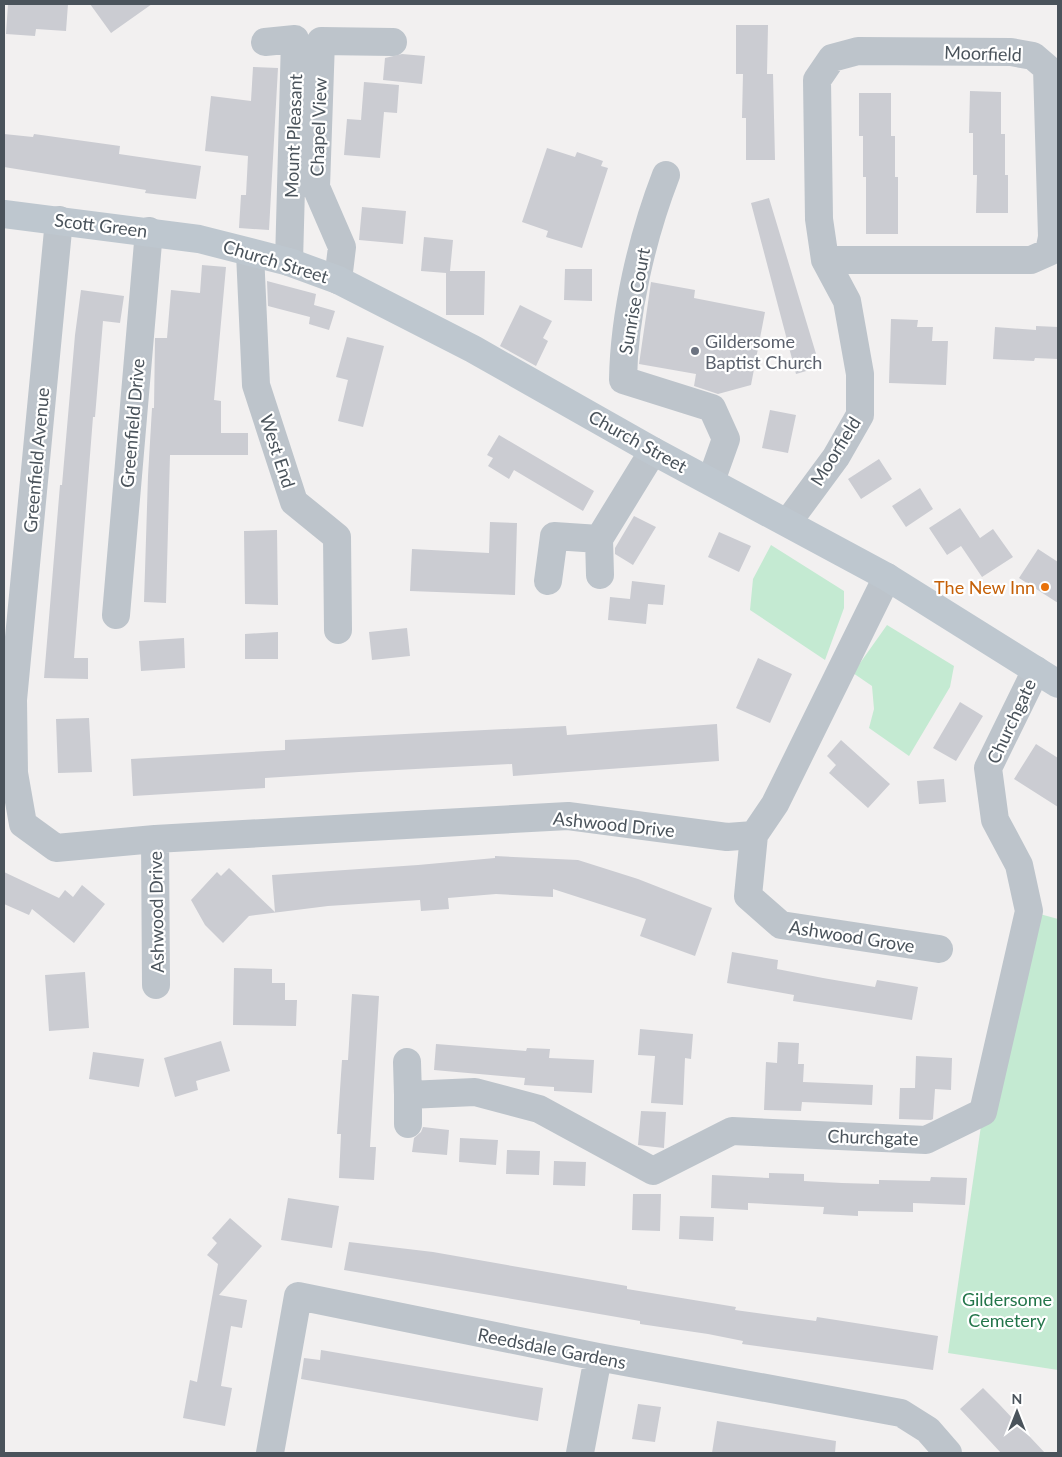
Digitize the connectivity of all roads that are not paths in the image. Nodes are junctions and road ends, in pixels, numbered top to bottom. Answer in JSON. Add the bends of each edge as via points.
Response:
{"nodes":[{"id":1,"x":265,"y":42,"type":"dead end"},
{"id":2,"x":393,"y":42,"type":"dead end"},
{"id":3,"x":666,"y":175,"type":"dead end"},
{"id":4,"x":4,"y":214,"type":"edge"},
{"id":5,"x":59,"y":220,"type":"junction"},
{"id":6,"x":149,"y":231,"type":"junction"},
{"id":7,"x":199,"y":238,"type":"joint"},
{"id":8,"x":250,"y":253,"type":"junction"},
{"id":9,"x":825,"y":260,"type":"junction"},
{"id":10,"x":289,"y":262,"type":"junction"},
{"id":11,"x":338,"y":280,"type":"junction"},
{"id":12,"x":653,"y":451,"type":"junction"},
{"id":13,"x":711,"y":481,"type":"junction"},
{"id":14,"x":788,"y":522,"type":"junction"},
{"id":15,"x":599,"y":539,"type":"junction"},
{"id":16,"x":600,"y":575,"type":"dead end"},
{"id":17,"x":887,"y":577,"type":"junction"},
{"id":18,"x":548,"y":581,"type":"dead end"},
{"id":19,"x":116,"y":615,"type":"dead end"},
{"id":20,"x":338,"y":630,"type":"dead end"},
{"id":21,"x":1036,"y":670,"type":"junction"},
{"id":22,"x":1058,"y":684,"type":"edge"},
{"id":23,"x":13,"y":700,"type":"joint"},
{"id":24,"x":754,"y":835,"type":"junction"},
{"id":25,"x":155,"y":839,"type":"junction"},
{"id":26,"x":939,"y":949,"type":"dead end"},
{"id":27,"x":156,"y":986,"type":"dead end"},
{"id":28,"x":407,"y":1062,"type":"dead end"},
{"id":29,"x":408,"y":1095,"type":"junction"},
{"id":30,"x":408,"y":1124,"type":"dead end"},
{"id":31,"x":598,"y":1357,"type":"junction"},
{"id":32,"x":270,"y":1453,"type":"edge"},
{"id":33,"x":580,"y":1453,"type":"edge"},
{"id":34,"x":948,"y":1453,"type":"edge"}],
"edges":[{"from":1,"to":10,"type":"street","name":"Mount Pleasant","via":[[295,39]]},
{"from":2,"to":11,"type":"street","name":"Chapel View","via":[[321,41],[316,187],[342,247]]},
{"from":3,"to":13,"type":"street","name":"Sunrise Court","via":[[649,218],[624,344],[623,380],[712,408],[726,439]]},
{"from":4,"to":5,"type":"main road","name":"Scott Green"},
{"from":5,"to":6,"type":"main road","name":"Scott Green"},
{"from":5,"to":23,"type":"street","name":"Greenfield Avenue"},
{"from":6,"to":7,"type":"main road","name":"Scott Green"},
{"from":6,"to":19,"type":"street","name":"Greenfield Drive"},
{"from":7,"to":8,"type":"main road","name":"Church Street"},
{"from":8,"to":10,"type":"main road","name":"Church Street"},
{"from":8,"to":20,"type":"street","name":"West End","via":[[256,385],[294,502],[337,537]]},
{"from":9,"to":9,"type":"street","name":"Moorfield","via":[[819,219],[817,80],[832,58],[858,51],[1011,52],[1033,56],[1047,68],[1052,237],[1049,252],[1031,260]]},
{"from":9,"to":14,"type":"street","name":"Moorfield","via":[[847,302],[860,374],[860,415],[836,457]]},
{"from":10,"to":11,"type":"main road","name":"Church Street"},
{"from":11,"to":12,"type":"main road","name":"Church Street","via":[[473,349]]},
{"from":12,"to":13,"type":"main road","name":"Church Street"},
{"from":12,"to":15,"type":"street"},
{"from":13,"to":14,"type":"main road","name":"Church Street"},
{"from":14,"to":17,"type":"main road","name":"Church Street"},
{"from":15,"to":16,"type":"street"},
{"from":15,"to":18,"type":"street","via":[[554,536]]},
{"from":17,"to":21,"type":"main road","name":"Church Street"},
{"from":17,"to":24,"type":"street","via":[[775,804]]},
{"from":21,"to":22,"type":"main road","name":"Church Street"},
{"from":21,"to":29,"type":"street","name":"Churchgate","via":[[988,768],[995,820],[1019,865],[1029,911],[983,1112],[926,1140],[732,1131],[653,1171],[538,1109],[475,1092]]},
{"from":23,"to":25,"type":"street","name":"Ashwood Drive","via":[[14,773],[23,824],[56,848]]},
{"from":24,"to":25,"type":"street","name":"Ashwood Drive","via":[[727,837],[568,816]]},
{"from":24,"to":26,"type":"street","name":"Ashwood Grove","via":[[748,896],[781,925]]},
{"from":25,"to":27,"type":"street","name":"Ashwood Drive"},
{"from":28,"to":29,"type":"street"},
{"from":29,"to":30,"type":"street"},
{"from":31,"to":32,"type":"street","name":"Reedsdale Gardens","via":[[298,1296]]},
{"from":31,"to":33,"type":"street"},
{"from":31,"to":34,"type":"street","name":"Reedsdale Gardens","via":[[901,1413],[928,1430]]}]}
